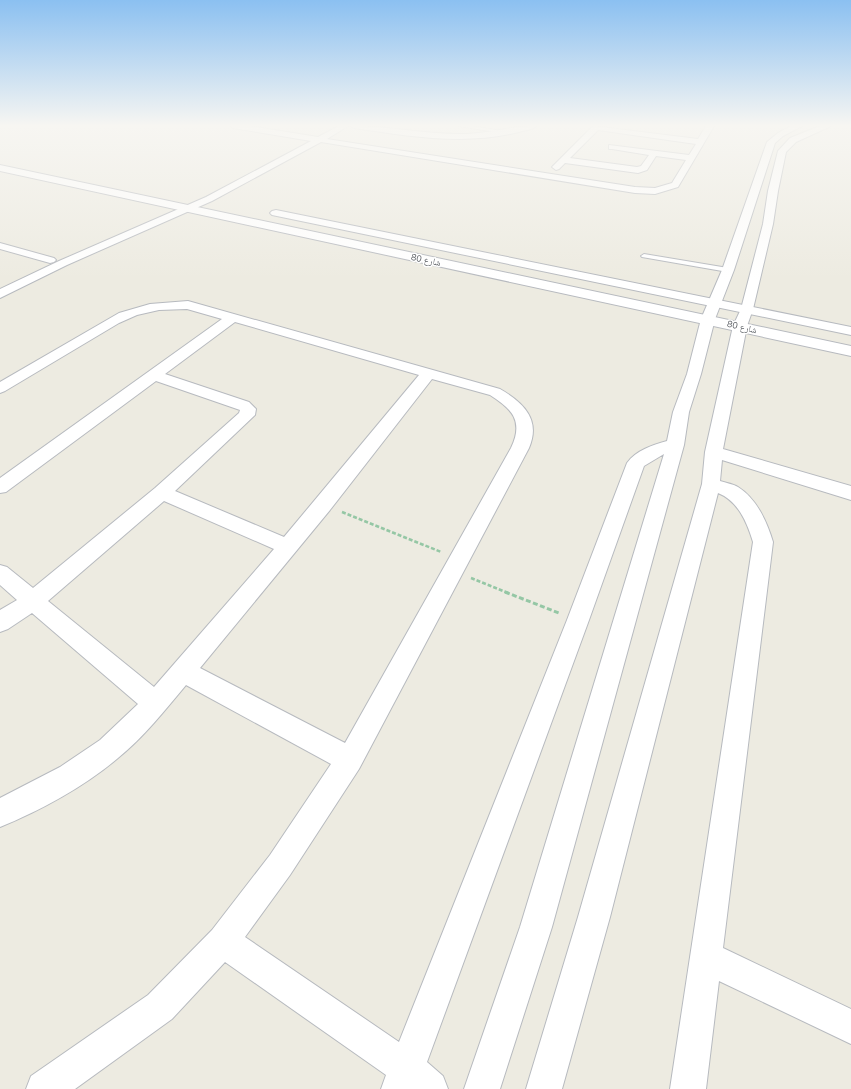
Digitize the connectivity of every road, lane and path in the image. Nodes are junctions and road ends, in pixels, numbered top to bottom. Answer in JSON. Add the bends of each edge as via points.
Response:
{"nodes":[{"id":1,"x":40,"y":177,"type":"edge"},
{"id":2,"x":227,"y":177,"type":"edge"},
{"id":3,"x":250,"y":177,"type":"edge"},
{"id":4,"x":546,"y":177,"type":"edge"},
{"id":5,"x":681,"y":177,"type":"edge"},
{"id":6,"x":760,"y":177,"type":"edge"},
{"id":7,"x":776,"y":177,"type":"edge"},
{"id":8,"x":189,"y":195,"type":"junction"},
{"id":9,"x":209,"y":199,"type":"junction"},
{"id":10,"x":224,"y":202,"type":"dead end"},
{"id":11,"x":172,"y":206,"type":"junction"},
{"id":12,"x":186,"y":209,"type":"junction"},
{"id":13,"x":263,"y":210,"type":"dead end"},
{"id":14,"x":0,"y":246,"type":"edge"},
{"id":15,"x":644,"y":256,"type":"dead end"},
{"id":16,"x":50,"y":260,"type":"junction"},
{"id":17,"x":728,"y":270,"type":"junction"},
{"id":18,"x":0,"y":284,"type":"edge"},
{"id":19,"x":0,"y":294,"type":"edge"},
{"id":20,"x":711,"y":310,"type":"junction"},
{"id":21,"x":232,"y":318,"type":"junction"},
{"id":22,"x":744,"y":318,"type":"junction"},
{"id":23,"x":851,"y":331,"type":"edge"},
{"id":24,"x":851,"y":351,"type":"edge"},
{"id":25,"x":429,"y":373,"type":"junction"},
{"id":26,"x":154,"y":375,"type":"junction"},
{"id":27,"x":0,"y":388,"type":"edge"},
{"id":28,"x":675,"y":445,"type":"junction"},
{"id":29,"x":714,"y":452,"type":"junction"},
{"id":30,"x":711,"y":484,"type":"junction"},
{"id":31,"x":0,"y":487,"type":"edge"},
{"id":32,"x":162,"y":493,"type":"junction"},
{"id":33,"x":851,"y":493,"type":"edge"},
{"id":34,"x":323,"y":505,"type":"junction"},
{"id":35,"x":286,"y":546,"type":"junction"},
{"id":36,"x":457,"y":565,"type":"junction"},
{"id":37,"x":0,"y":573,"type":"edge"},
{"id":38,"x":33,"y":601,"type":"junction"},
{"id":39,"x":578,"y":620,"type":"junction"},
{"id":40,"x":0,"y":622,"type":"edge"},
{"id":41,"x":184,"y":671,"type":"junction"},
{"id":42,"x":155,"y":704,"type":"junction"},
{"id":43,"x":350,"y":760,"type":"junction"},
{"id":44,"x":0,"y":813,"type":"edge"},
{"id":45,"x":223,"y":941,"type":"junction"},
{"id":46,"x":706,"y":957,"type":"junction"},
{"id":47,"x":851,"y":1027,"type":"edge"},
{"id":48,"x":412,"y":1082,"type":"edge"},
{"id":49,"x":44,"y":1089,"type":"edge"},
{"id":50,"x":482,"y":1089,"type":"edge"},
{"id":51,"x":544,"y":1089,"type":"edge"},
{"id":52,"x":688,"y":1089,"type":"edge"}],
"edges":[{"from":1,"to":11,"type":"street","name":"شارع 80"},
{"from":2,"to":8,"type":"street"},
{"from":3,"to":9,"type":"street"},
{"from":4,"to":5,"type":"street","via":[[635,190],[663,190],[670,188]]},
{"from":6,"to":17,"type":"street"},
{"from":7,"to":22,"type":"street","via":[[768,224]]},
{"from":8,"to":9,"type":"street"},
{"from":8,"to":11,"type":"street"},
{"from":9,"to":10,"type":"street"},
{"from":9,"to":12,"type":"street"},
{"from":11,"to":12,"type":"street","name":"شارع 80"},
{"from":11,"to":16,"type":"street"},
{"from":12,"to":19,"type":"street","via":[[63,263]]},
{"from":12,"to":20,"type":"street","name":"شارع 80"},
{"from":13,"to":20,"type":"street","name":"شارع 80"},
{"from":14,"to":16,"type":"street"},
{"from":15,"to":17,"type":"lane"},
{"from":16,"to":18,"type":"street"},
{"from":17,"to":20,"type":"street"},
{"from":20,"to":22,"type":"street","name":"شارع 80"},
{"from":20,"to":22,"type":"street","name":"شارع 80"},
{"from":20,"to":28,"type":"street","via":[[681,412]]},
{"from":21,"to":25,"type":"street"},
{"from":21,"to":26,"type":"street"},
{"from":21,"to":27,"type":"street","via":[[188,305],[170,304],[131,312]]},
{"from":22,"to":23,"type":"street","name":"شارع 80"},
{"from":22,"to":24,"type":"street","name":"شارع 80"},
{"from":22,"to":29,"type":"street"},
{"from":25,"to":34,"type":"street"},
{"from":25,"to":36,"type":"street","via":[[495,392],[512,404],[524,420],[525,432],[520,448]]},
{"from":26,"to":31,"type":"street"},
{"from":26,"to":32,"type":"street","via":[[243,405],[248,409],[247,415]]},
{"from":28,"to":39,"type":"street","via":[[644,455],[636,463]]},
{"from":28,"to":50,"type":"street","via":[[536,927]]},
{"from":29,"to":30,"type":"street"},
{"from":29,"to":33,"type":"street"},
{"from":30,"to":46,"type":"street","via":[[731,492],[743,503],[756,522],[763,542]]},
{"from":30,"to":51,"type":"street","via":[[594,917]]},
{"from":32,"to":35,"type":"street"},
{"from":32,"to":38,"type":"street"},
{"from":34,"to":35,"type":"street"},
{"from":34,"to":36,"type":"path"},
{"from":35,"to":41,"type":"street"},
{"from":36,"to":39,"type":"path"},
{"from":36,"to":43,"type":"street"},
{"from":37,"to":38,"type":"street"},
{"from":38,"to":40,"type":"street"},
{"from":38,"to":42,"type":"street"},
{"from":39,"to":48,"type":"street"},
{"from":41,"to":42,"type":"street"},
{"from":41,"to":43,"type":"street"},
{"from":42,"to":44,"type":"street","via":[[109,749],[70,777]]},
{"from":43,"to":45,"type":"street","via":[[280,865]]},
{"from":45,"to":48,"type":"street"},
{"from":45,"to":49,"type":"street","via":[[160,1007]]},
{"from":46,"to":47,"type":"street"},
{"from":46,"to":52,"type":"street"}]}
